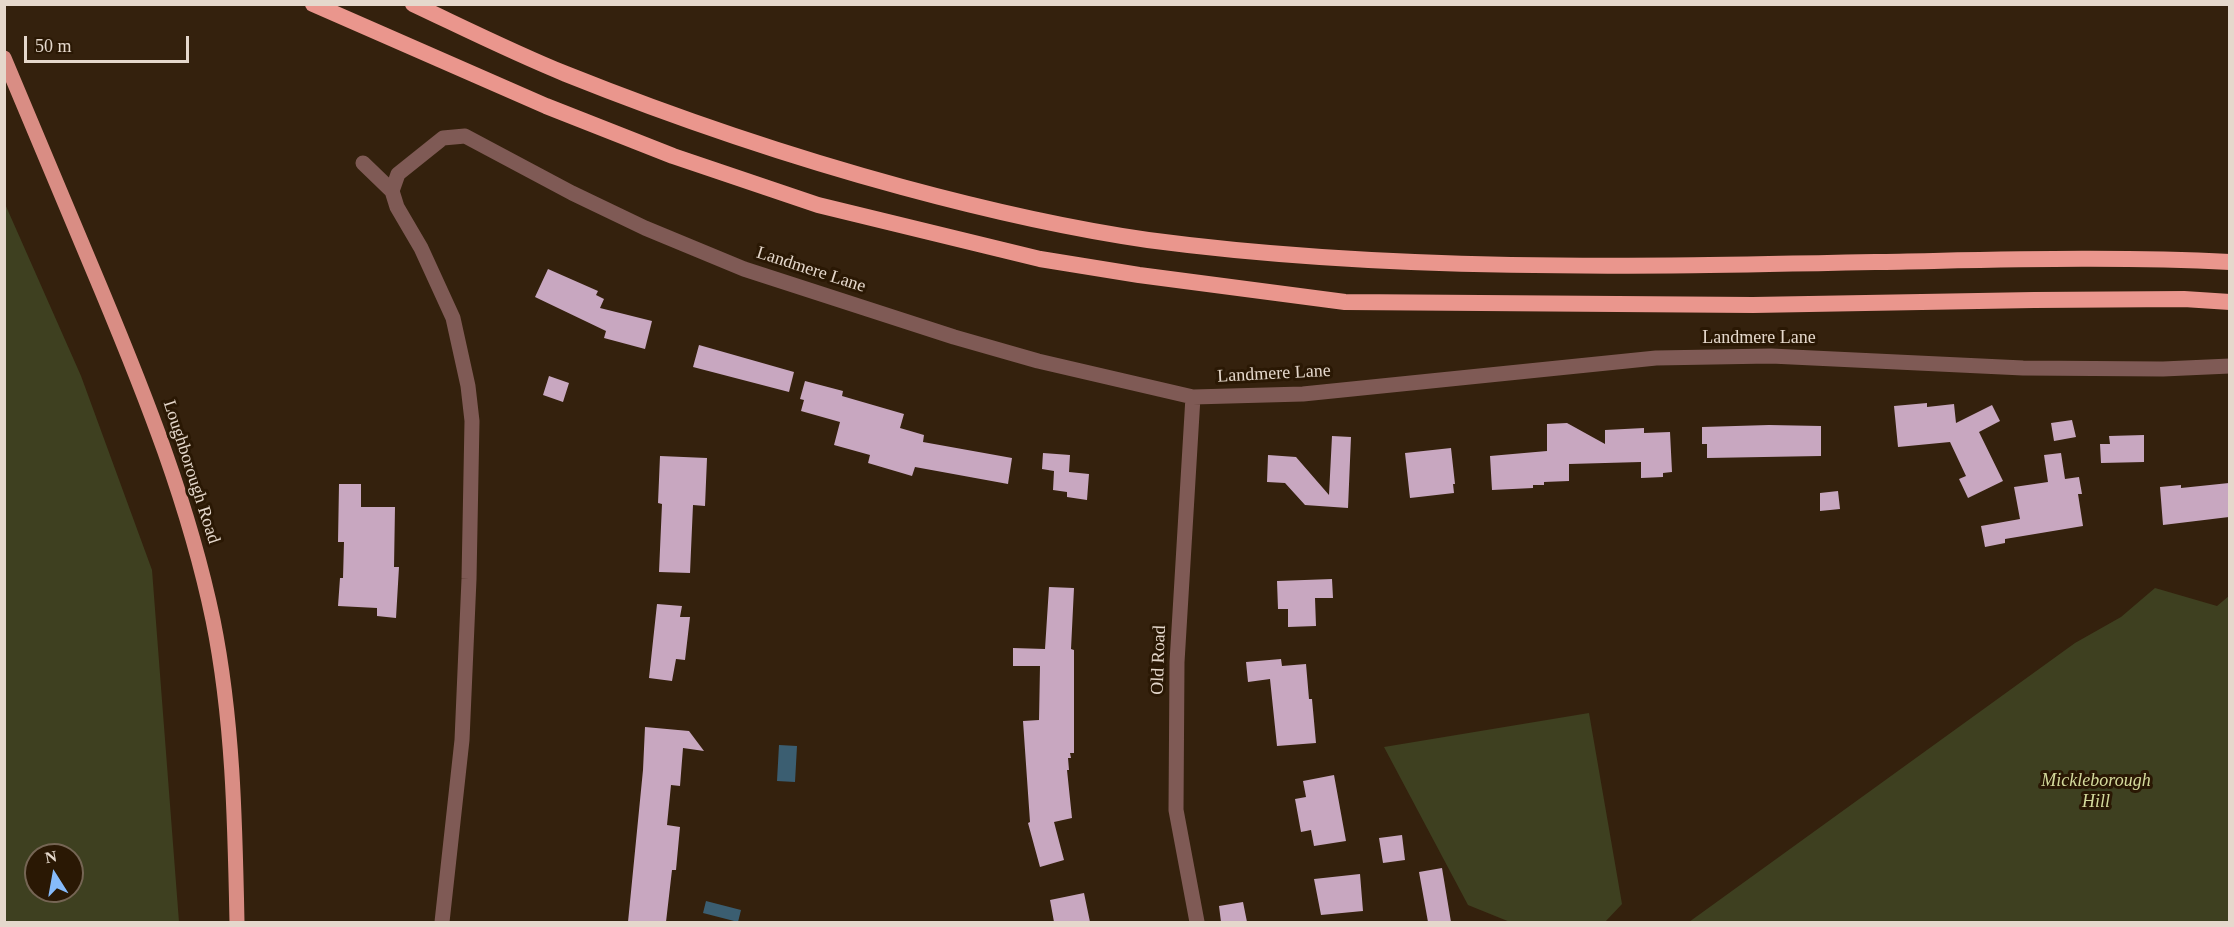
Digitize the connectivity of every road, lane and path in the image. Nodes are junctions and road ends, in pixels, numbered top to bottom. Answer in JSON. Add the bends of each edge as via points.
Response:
{"nodes":[{"id":1,"x":313,"y":4,"type":"edge"},
{"id":2,"x":413,"y":4,"type":"edge"},
{"id":3,"x":4,"y":58,"type":"edge"},
{"id":4,"x":363,"y":163,"type":"dead end"},
{"id":5,"x":392,"y":191,"type":"junction"},
{"id":6,"x":2229,"y":262,"type":"edge"},
{"id":7,"x":2229,"y":302,"type":"edge"},
{"id":8,"x":2229,"y":366,"type":"edge"},
{"id":9,"x":1193,"y":397,"type":"junction"},
{"id":10,"x":237,"y":922,"type":"edge"},
{"id":11,"x":442,"y":922,"type":"edge"},
{"id":12,"x":1197,"y":922,"type":"edge"}],
"edges":[{"from":1,"to":7,"type":"highway","via":[[546,106],[673,156],[818,205],[1040,259],[1139,275],[1345,302]]},
{"from":2,"to":6,"type":"highway","via":[[562,72],[684,119],[829,167],[1045,222],[1142,239],[1346,259],[1493,265]]},
{"from":3,"to":10,"type":"main road","name":"Loughborough Road","via":[[144,393],[195,543],[227,703],[235,808]]},
{"from":4,"to":5,"type":"street"},
{"from":5,"to":9,"type":"street","name":"Landmere Lane","via":[[398,174],[443,138],[465,136],[645,228],[744,269],[1038,361]]},
{"from":5,"to":11,"type":"street","via":[[453,318],[472,421],[462,729]]},
{"from":8,"to":9,"type":"street","name":"Landmere Lane","via":[[2023,368],[1771,356],[1656,358],[1303,394]]},
{"from":9,"to":12,"type":"street","name":"Old Road","via":[[1177,662],[1176,810]]}]}
